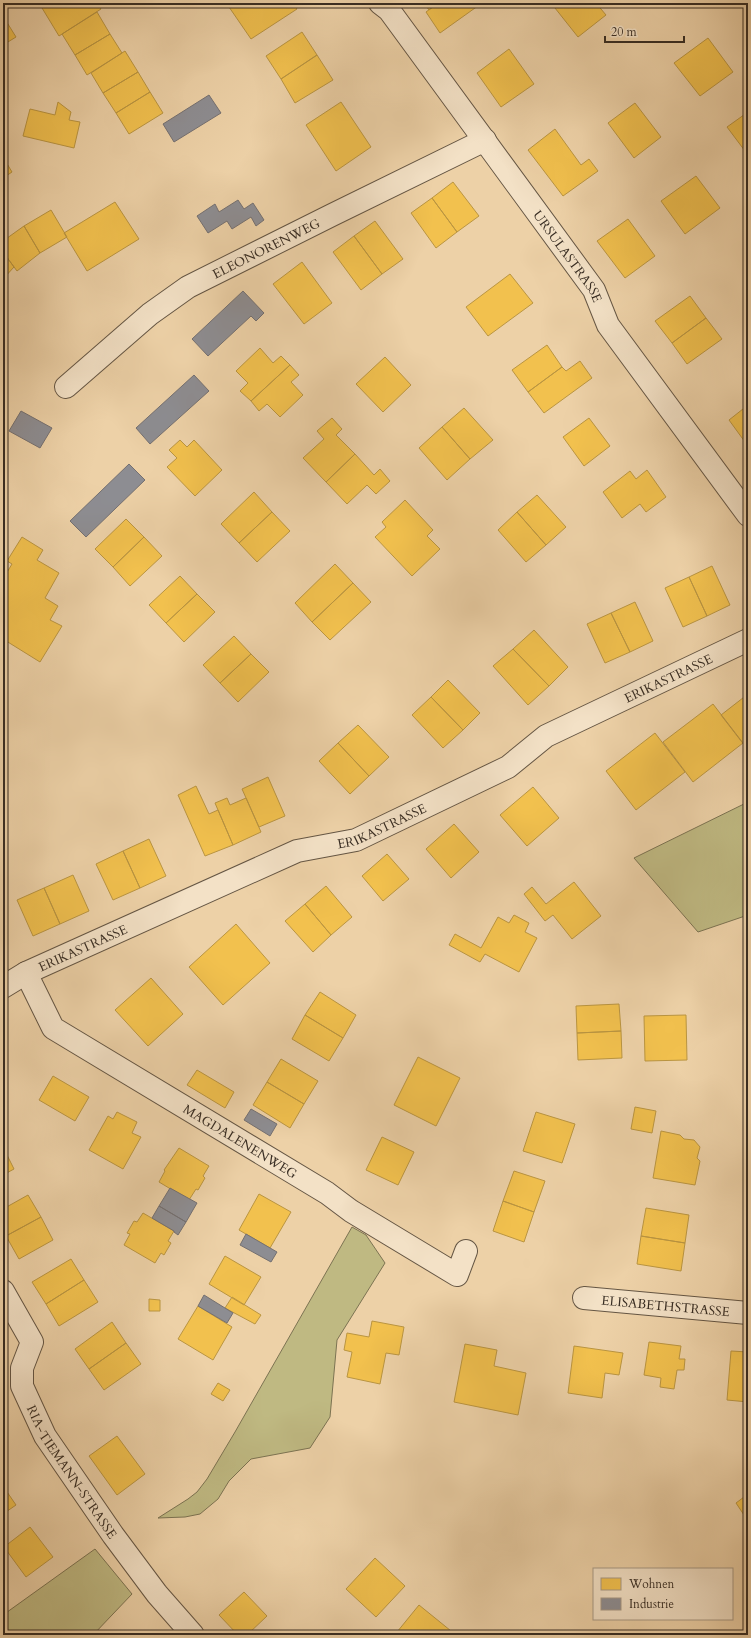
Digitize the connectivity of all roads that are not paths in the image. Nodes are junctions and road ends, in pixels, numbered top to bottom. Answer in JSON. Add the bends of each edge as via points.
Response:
{"nodes":[{"id":1,"x":380,"y":3,"type":"edge"},
{"id":2,"x":485,"y":140,"type":"junction"},
{"id":3,"x":66,"y":386,"type":"dead end"},
{"id":4,"x":748,"y":516,"type":"edge"},
{"id":5,"x":748,"y":640,"type":"edge"},
{"id":6,"x":26,"y":973,"type":"junction"},
{"id":7,"x":3,"y":987,"type":"edge"},
{"id":8,"x":466,"y":1250,"type":"dead end"},
{"id":9,"x":3,"y":1291,"type":"edge"},
{"id":10,"x":584,"y":1298,"type":"dead end"},
{"id":11,"x":748,"y":1313,"type":"edge"},
{"id":12,"x":12,"y":1370,"type":"edge"},
{"id":13,"x":193,"y":1635,"type":"edge"}],
"edges":[{"from":1,"to":2,"type":"street","name":"URSULASTRASSE","via":[[389,10]]},
{"from":2,"to":3,"type":"street","name":"ELEONORENWEG","via":[[188,287],[150,314]]},
{"from":2,"to":4,"type":"street","name":"URSULASTRASSE","via":[[594,290],[608,325]]},
{"from":5,"to":6,"type":"street","name":"ERIKASTRASSE","via":[[546,736],[508,767],[356,840],[296,851]]},
{"from":6,"to":7,"type":"street","name":"ERIKASTRASSE"},
{"from":6,"to":8,"type":"street","name":"MAGDALENENWEG","via":[[53,1028],[308,1181],[350,1210],[457,1275]]},
{"from":9,"to":12,"type":"street","name":"RIA-TIEMANN-STRASSE","via":[[32,1342]]},
{"from":10,"to":11,"type":"street","name":"ELISABETHSTRASSE"},
{"from":12,"to":13,"type":"street","name":"RIA-TIEMANN-STRASSE","via":[[45,1436],[112,1535],[157,1594]]}]}
